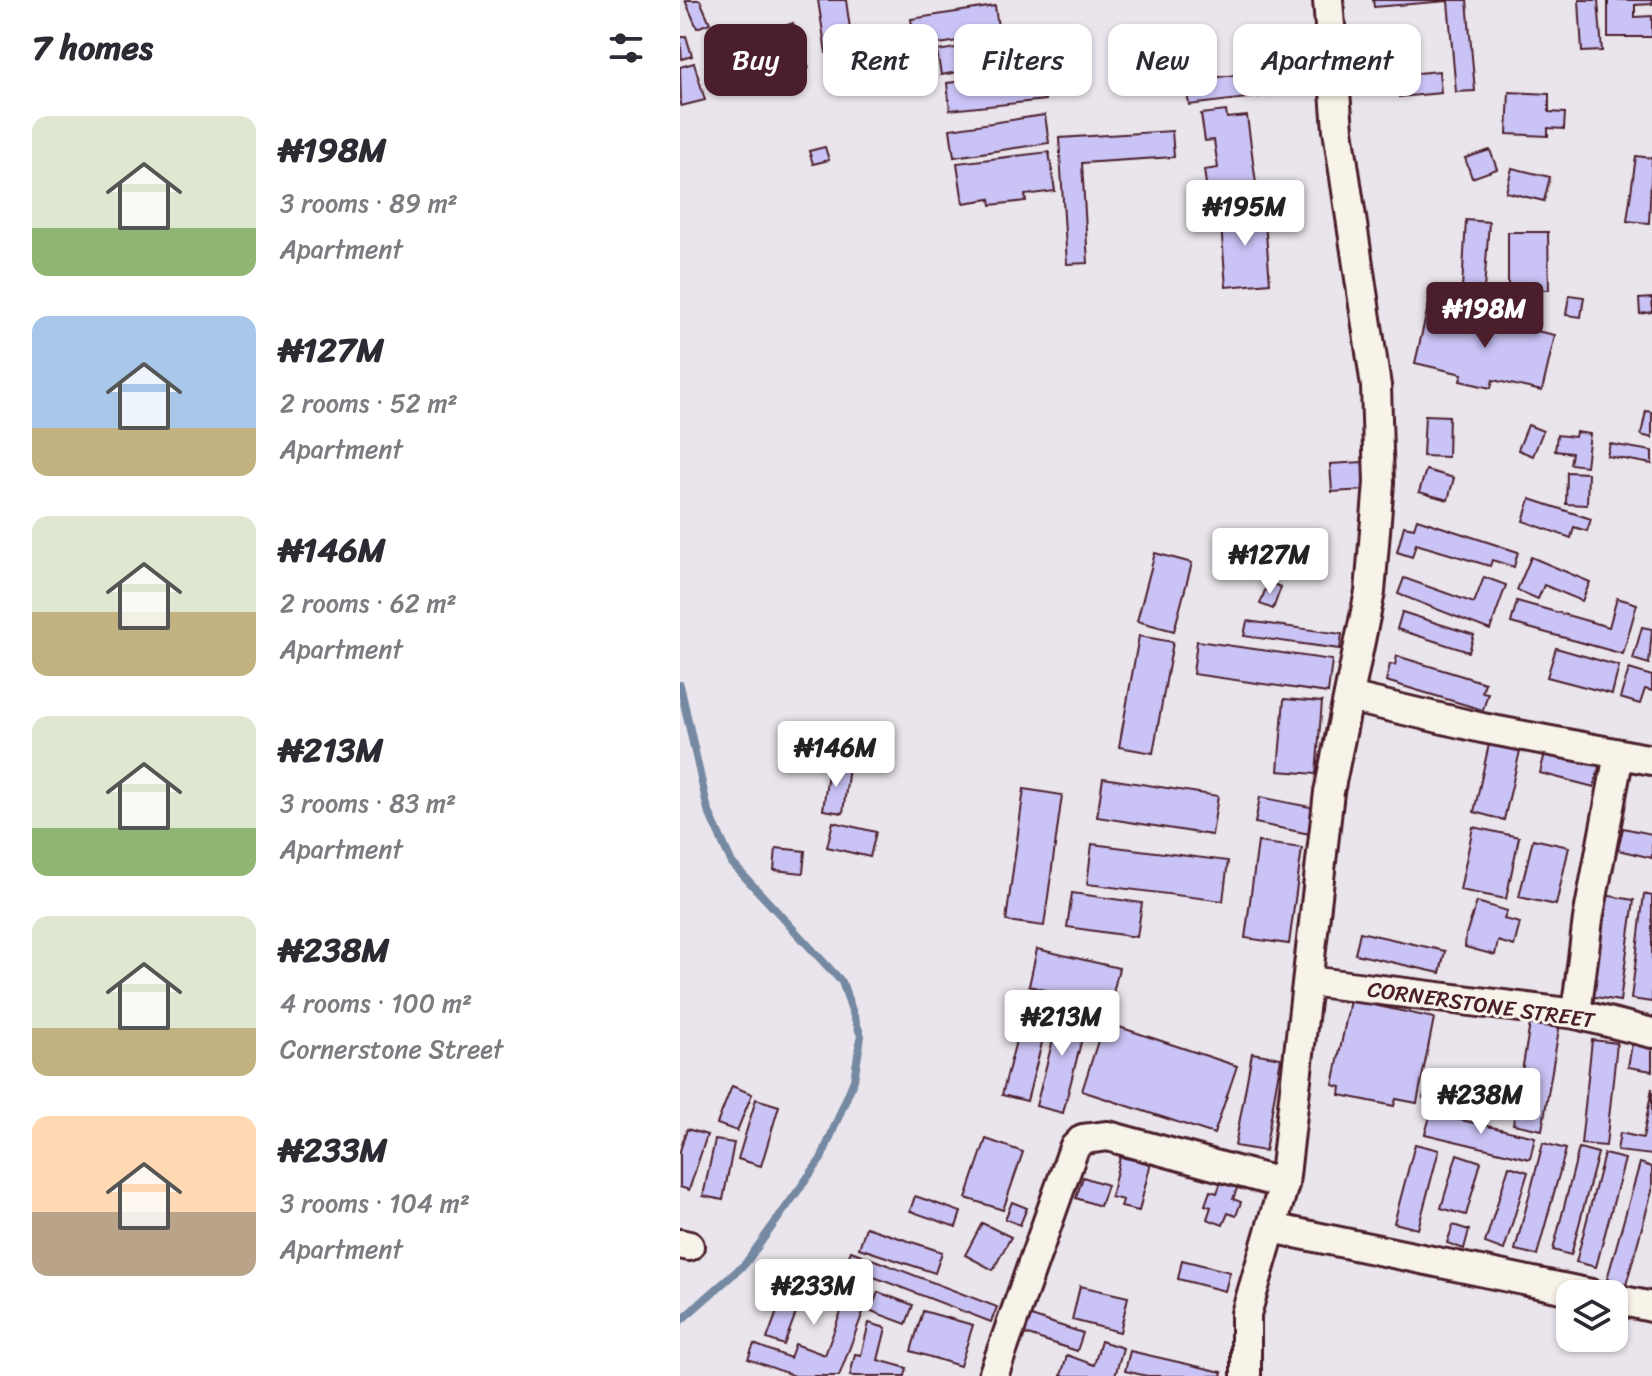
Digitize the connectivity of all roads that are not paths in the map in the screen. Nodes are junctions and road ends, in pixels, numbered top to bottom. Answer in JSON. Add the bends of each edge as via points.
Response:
{"nodes":[{"id":1,"x":1328,"y":0,"type":"edge"},
{"id":2,"x":1349,"y":697,"type":"junction"},
{"id":3,"x":1619,"y":754,"type":"junction"},
{"id":4,"x":1652,"y":760,"type":"edge"},
{"id":5,"x":1308,"y":981,"type":"junction"},
{"id":6,"x":1576,"y":1014,"type":"junction"},
{"id":7,"x":1652,"y":1033,"type":"edge"},
{"id":8,"x":1284,"y":1184,"type":"junction"},
{"id":9,"x":1272,"y":1228,"type":"junction"},
{"id":10,"x":1556,"y":1287,"type":"edge"},
{"id":11,"x":1628,"y":1302,"type":"edge"},
{"id":12,"x":1652,"y":1307,"type":"edge"},
{"id":13,"x":993,"y":1376,"type":"edge"},
{"id":14,"x":1246,"y":1376,"type":"edge"}],
"edges":[{"from":1,"to":2,"type":"street","via":[[1338,130],[1376,386],[1379,483],[1371,577]]},
{"from":2,"to":3,"type":"street"},
{"from":2,"to":5,"type":"street","via":[[1329,792]]},
{"from":3,"to":4,"type":"street"},
{"from":3,"to":6,"type":"street"},
{"from":5,"to":6,"type":"street","name":"CORNERSTONE STREET"},
{"from":5,"to":8,"type":"street"},
{"from":6,"to":7,"type":"street","name":"CORNERSTONE STREET"},
{"from":8,"to":9,"type":"street"},
{"from":8,"to":13,"type":"street","via":[[1108,1136],[1083,1139],[1074,1148]]},
{"from":9,"to":10,"type":"street"},
{"from":9,"to":14,"type":"street","via":[[1246,1314]]},
{"from":11,"to":12,"type":"street"}]}
